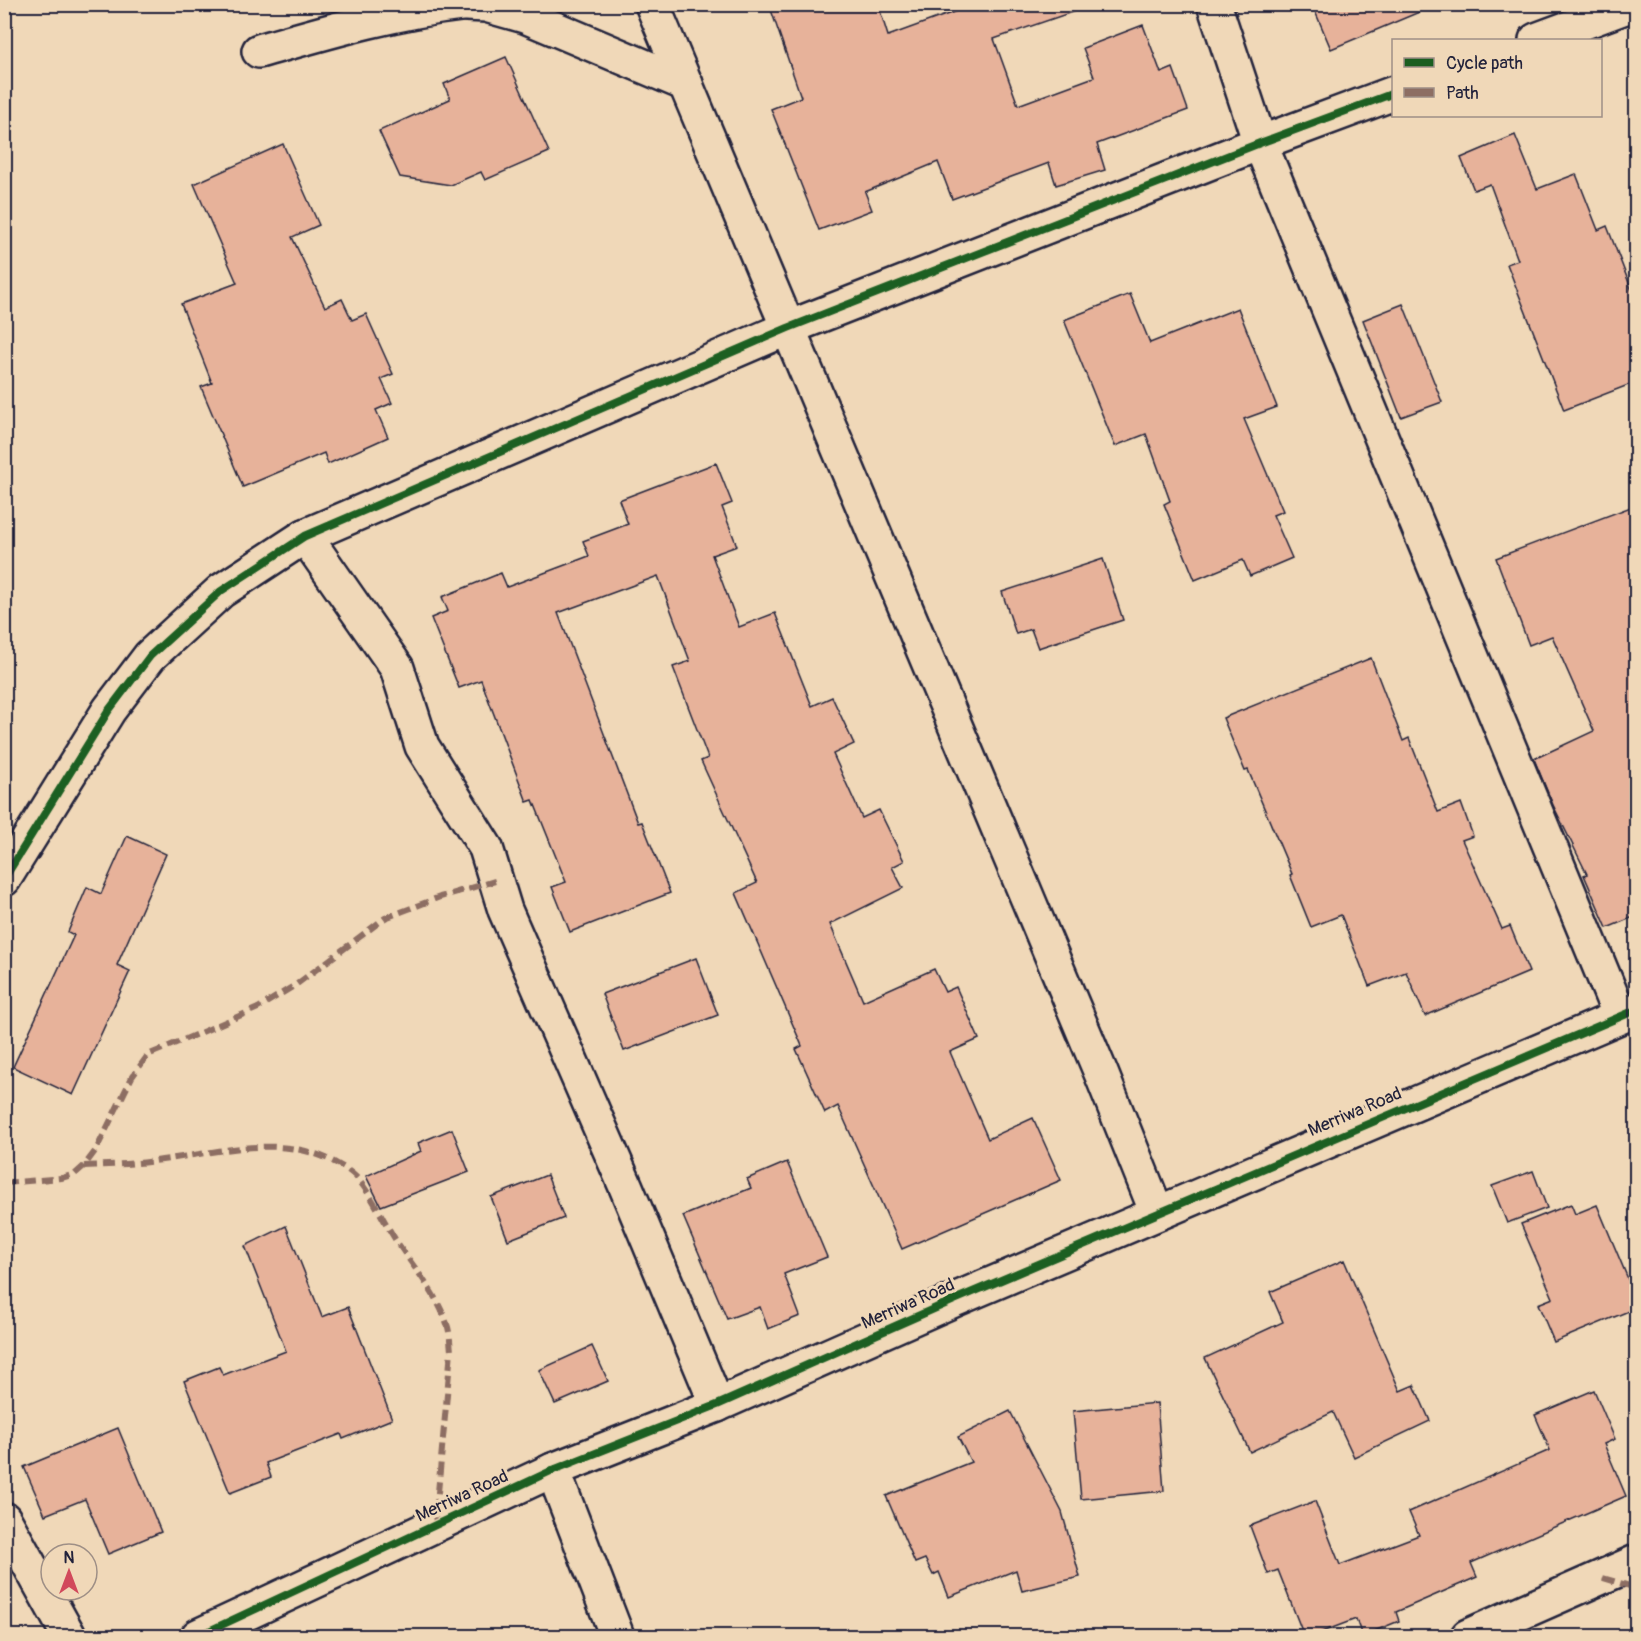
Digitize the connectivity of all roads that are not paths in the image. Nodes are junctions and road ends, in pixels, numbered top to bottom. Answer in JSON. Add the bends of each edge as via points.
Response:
{"nodes":[{"id":1,"x":463,"y":4,"type":"edge"},
{"id":2,"x":652,"y":4,"type":"edge"},
{"id":3,"x":1214,"y":4,"type":"edge"},
{"id":4,"x":1633,"y":4,"type":"edge"},
{"id":5,"x":1539,"y":39,"type":"edge"},
{"id":6,"x":259,"y":51,"type":"dead end"},
{"id":7,"x":686,"y":84,"type":"junction"},
{"id":8,"x":1392,"y":94,"type":"edge"},
{"id":9,"x":1260,"y":143,"type":"junction"},
{"id":10,"x":788,"y":327,"type":"junction"},
{"id":11,"x":305,"y":536,"type":"junction"},
{"id":12,"x":4,"y":879,"type":"edge"},
{"id":13,"x":1628,"y":1013,"type":"edge"},
{"id":14,"x":1157,"y":1213,"type":"junction"},
{"id":15,"x":717,"y":1405,"type":"junction"},
{"id":16,"x":553,"y":1470,"type":"junction"},
{"id":17,"x":4,"y":1519,"type":"edge"},
{"id":18,"x":1636,"y":1562,"type":"edge"},
{"id":19,"x":69,"y":1636,"type":"edge"},
{"id":20,"x":198,"y":1636,"type":"edge"},
{"id":21,"x":617,"y":1636,"type":"edge"},
{"id":22,"x":1468,"y":1636,"type":"edge"}],
"edges":[{"from":1,"to":6,"type":"street","via":[[343,27]]},
{"from":1,"to":7,"type":"street","via":[[486,5],[525,16]]},
{"from":2,"to":7,"type":"street"},
{"from":3,"to":9,"type":"street"},
{"from":4,"to":5,"type":"street"},
{"from":7,"to":10,"type":"street"},
{"from":8,"to":9,"type":"street"},
{"from":9,"to":10,"type":"street"},
{"from":9,"to":13,"type":"street"},
{"from":10,"to":11,"type":"street"},
{"from":10,"to":14,"type":"street"},
{"from":11,"to":12,"type":"street","via":[[221,591],[150,656],[109,710]]},
{"from":11,"to":15,"type":"street","via":[[397,668],[422,746],[486,848],[505,910]]},
{"from":13,"to":14,"type":"street","name":"Merriwa Road"},
{"from":14,"to":15,"type":"street","name":"Merriwa Road"},
{"from":15,"to":16,"type":"street","name":"Merriwa Road"},
{"from":16,"to":20,"type":"street","name":"Merriwa Road"},
{"from":16,"to":21,"type":"street"},
{"from":17,"to":19,"type":"street"},
{"from":18,"to":22,"type":"street"}]}
